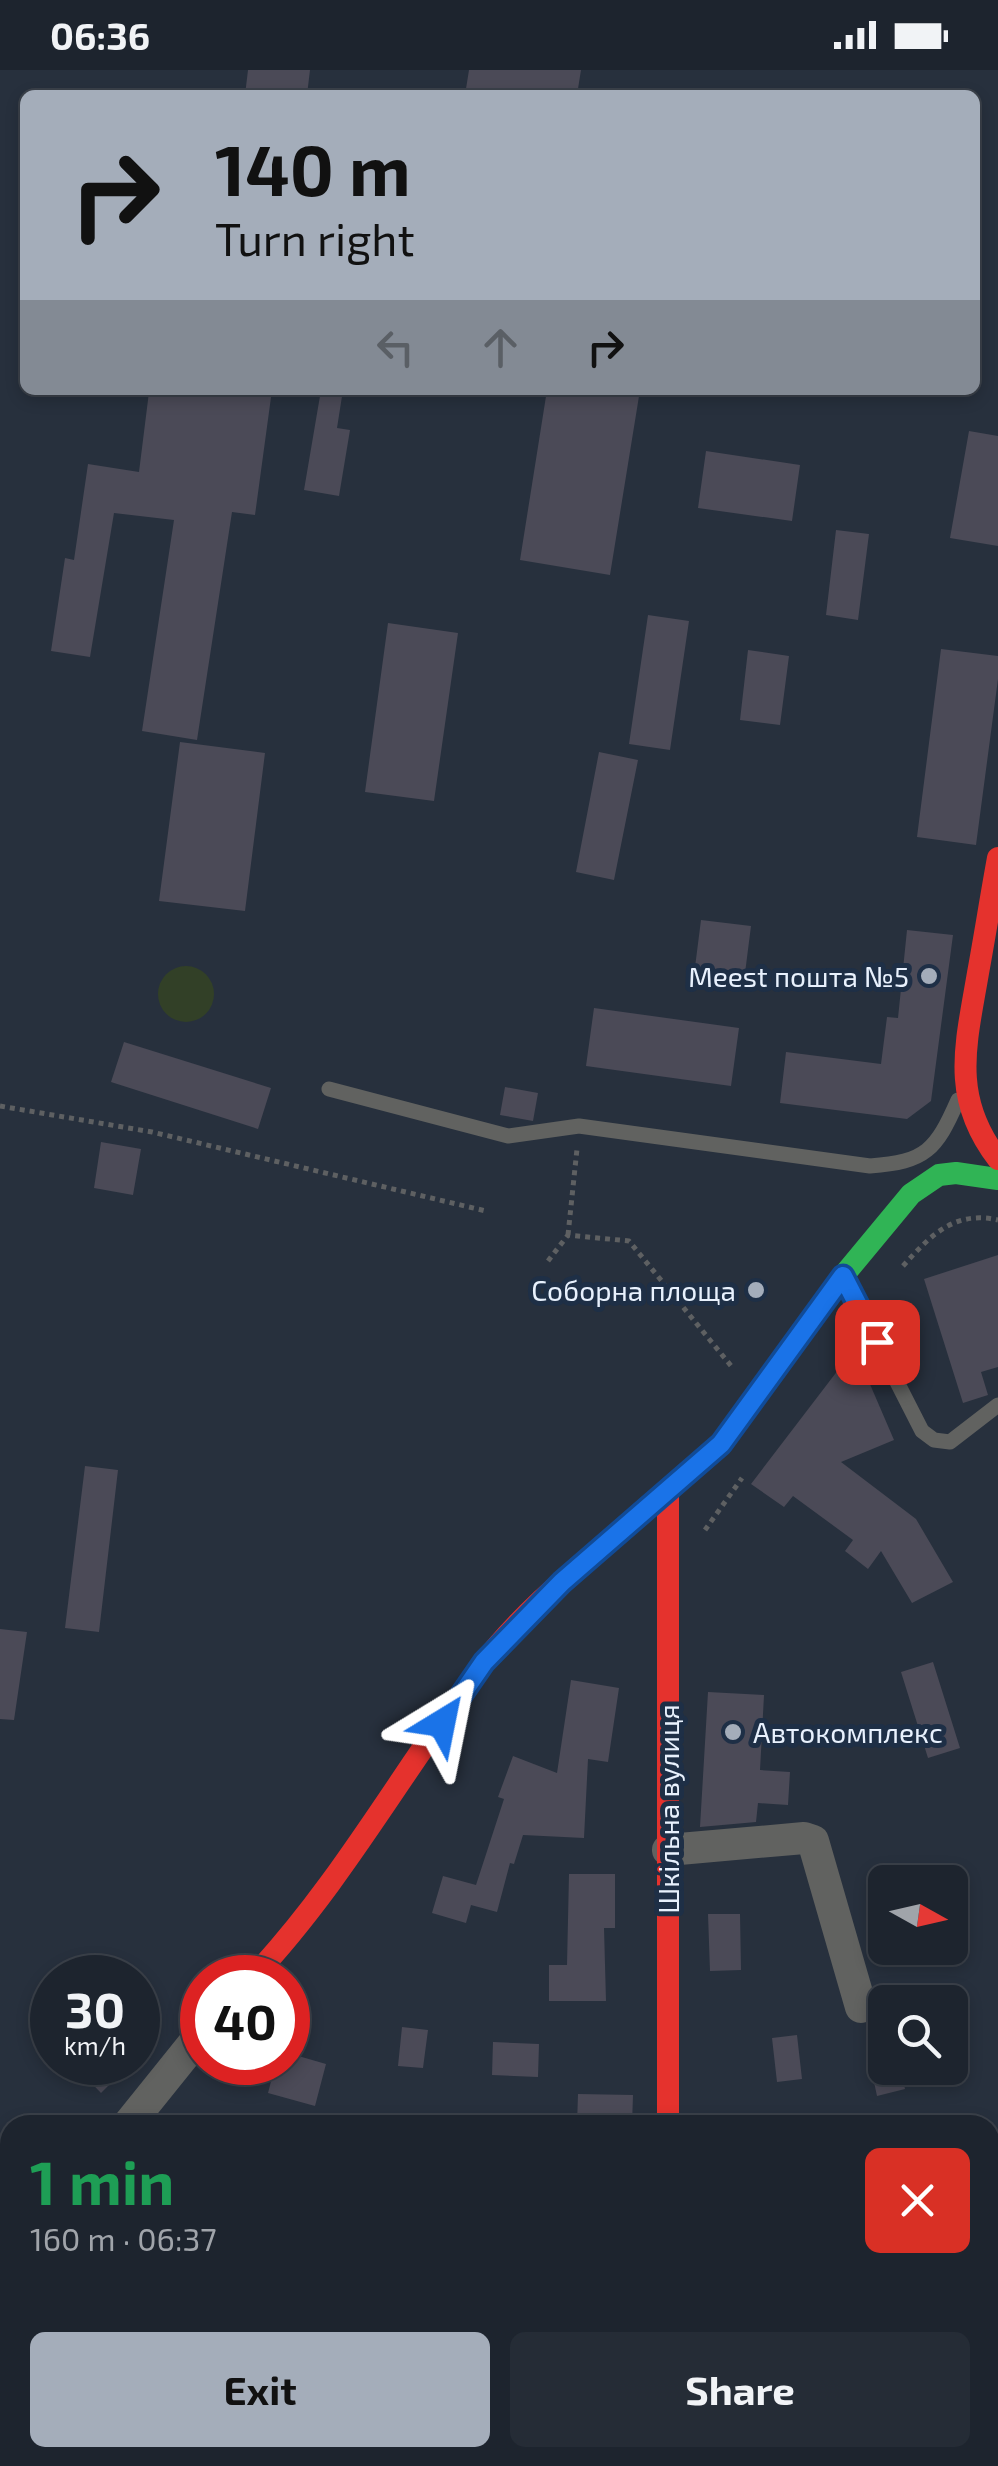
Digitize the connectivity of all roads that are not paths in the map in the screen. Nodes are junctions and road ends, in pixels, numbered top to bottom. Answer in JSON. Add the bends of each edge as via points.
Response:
{"nodes":[{"id":1,"x":998,"y":858,"type":"edge"},
{"id":2,"x":329,"y":1088,"type":"dead end"},
{"id":3,"x":964,"y":1088,"type":"junction"},
{"id":4,"x":993,"y":1144,"type":"edge"},
{"id":5,"x":998,"y":1179,"type":"edge"},
{"id":6,"x":843,"y":1276,"type":"junction"},
{"id":7,"x":998,"y":1405,"type":"edge"},
{"id":8,"x":668,"y":1492,"type":"junction"},
{"id":9,"x":668,"y":1850,"type":"junction"},
{"id":10,"x":274,"y":1955,"type":"edge"},
{"id":11,"x":861,"y":2008,"type":"dead end"},
{"id":12,"x":180,"y":2060,"type":"edge"},
{"id":13,"x":136,"y":2115,"type":"edge"},
{"id":14,"x":668,"y":2115,"type":"edge"}],
"edges":[{"from":1,"to":3,"type":"street"},
{"from":2,"to":3,"type":"lane","via":[[508,1136],[580,1126],[841,1164],[902,1164],[925,1154],[941,1135]]},
{"from":3,"to":4,"type":"street","via":[[974,1124]]},
{"from":5,"to":6,"type":"street","via":[[956,1173],[927,1180]]},
{"from":6,"to":7,"type":"lane","via":[[922,1431],[950,1442]]},
{"from":6,"to":8,"type":"street","via":[[721,1444]]},
{"from":8,"to":9,"type":"street","name":"Шкільна вулиця"},
{"from":8,"to":10,"type":"street","via":[[562,1582],[484,1662]]},
{"from":9,"to":11,"type":"street","via":[[812,1841]]},
{"from":9,"to":14,"type":"street","name":"Шкільна вулиця"},
{"from":12,"to":13,"type":"street"}]}
